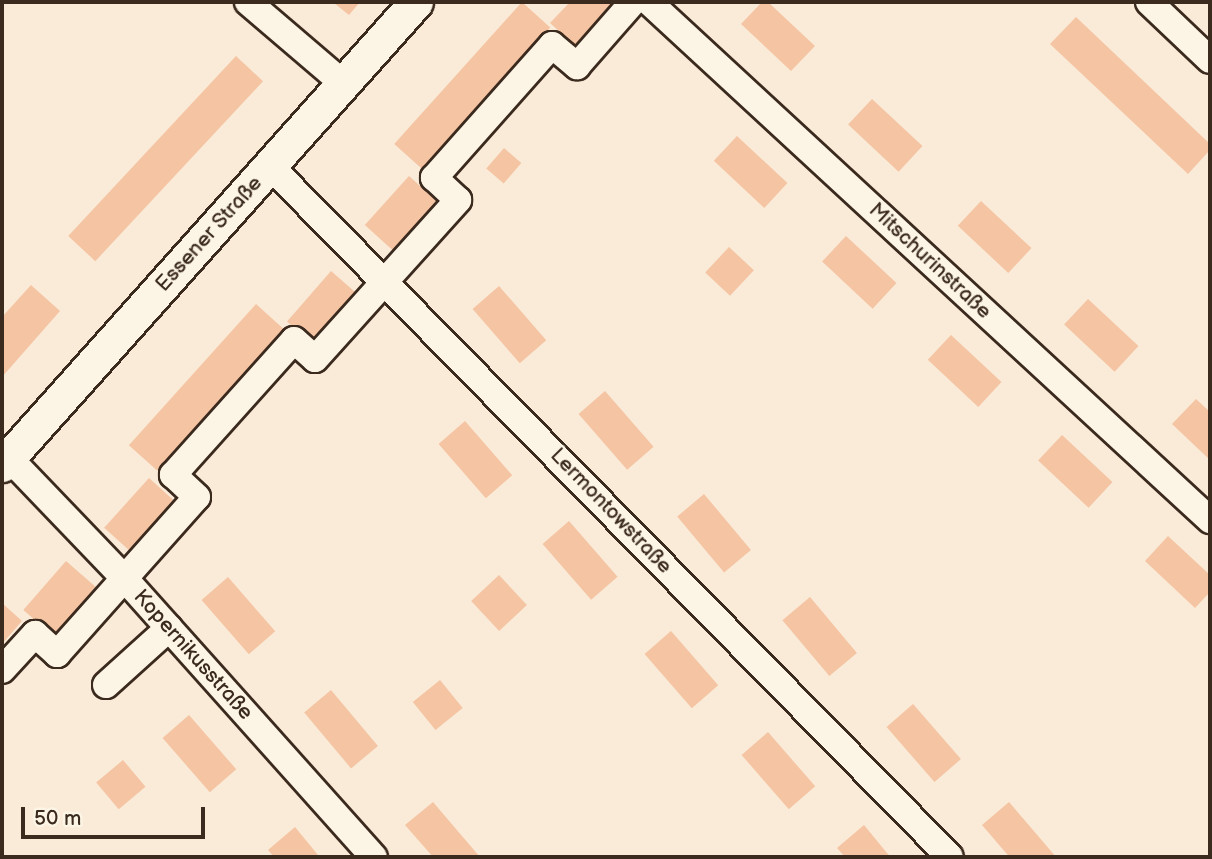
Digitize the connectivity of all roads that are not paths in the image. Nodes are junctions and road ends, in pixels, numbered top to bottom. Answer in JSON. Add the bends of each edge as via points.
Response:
{"nodes":[{"id":1,"x":248,"y":2,"type":"edge"},
{"id":2,"x":416,"y":2,"type":"edge"},
{"id":3,"x":633,"y":2,"type":"edge"},
{"id":4,"x":649,"y":2,"type":"edge"},
{"id":5,"x":1149,"y":2,"type":"edge"},
{"id":6,"x":1210,"y":60,"type":"edge"},
{"id":7,"x":344,"y":84,"type":"junction"},
{"id":8,"x":270,"y":166,"type":"junction"},
{"id":9,"x":385,"y":281,"type":"junction"},
{"id":10,"x":5,"y":461,"type":"edge"},
{"id":11,"x":1210,"y":520,"type":"edge"},
{"id":12,"x":126,"y":580,"type":"junction"},
{"id":13,"x":169,"y":628,"type":"junction"},
{"id":14,"x":2,"y":670,"type":"edge"},
{"id":15,"x":106,"y":685,"type":"dead end"},
{"id":16,"x":374,"y":857,"type":"edge"},
{"id":17,"x":950,"y":857,"type":"edge"}],
"edges":[{"from":1,"to":7,"type":"street"},
{"from":2,"to":7,"type":"main road","name":"Essener Straße"},
{"from":3,"to":9,"type":"street","via":[[577,66],[552,46],[434,177],[458,200]]},
{"from":4,"to":11,"type":"street","name":"Mitschurinstraße"},
{"from":5,"to":6,"type":"street"},
{"from":7,"to":8,"type":"main road","name":"Essener Straße"},
{"from":8,"to":9,"type":"street","name":"Lermontowstraße"},
{"from":8,"to":10,"type":"main road","name":"Essener Straße"},
{"from":9,"to":12,"type":"street","via":[[315,359],[294,341],[173,475],[197,497]]},
{"from":9,"to":17,"type":"street","name":"Lermontowstraße"},
{"from":10,"to":12,"type":"street","name":"Kopernikusstraße"},
{"from":12,"to":13,"type":"street","name":"Kopernikusstraße"},
{"from":12,"to":14,"type":"street","via":[[57,654],[35,634]]},
{"from":13,"to":15,"type":"street"},
{"from":13,"to":16,"type":"street","name":"Kopernikusstraße"}]}
